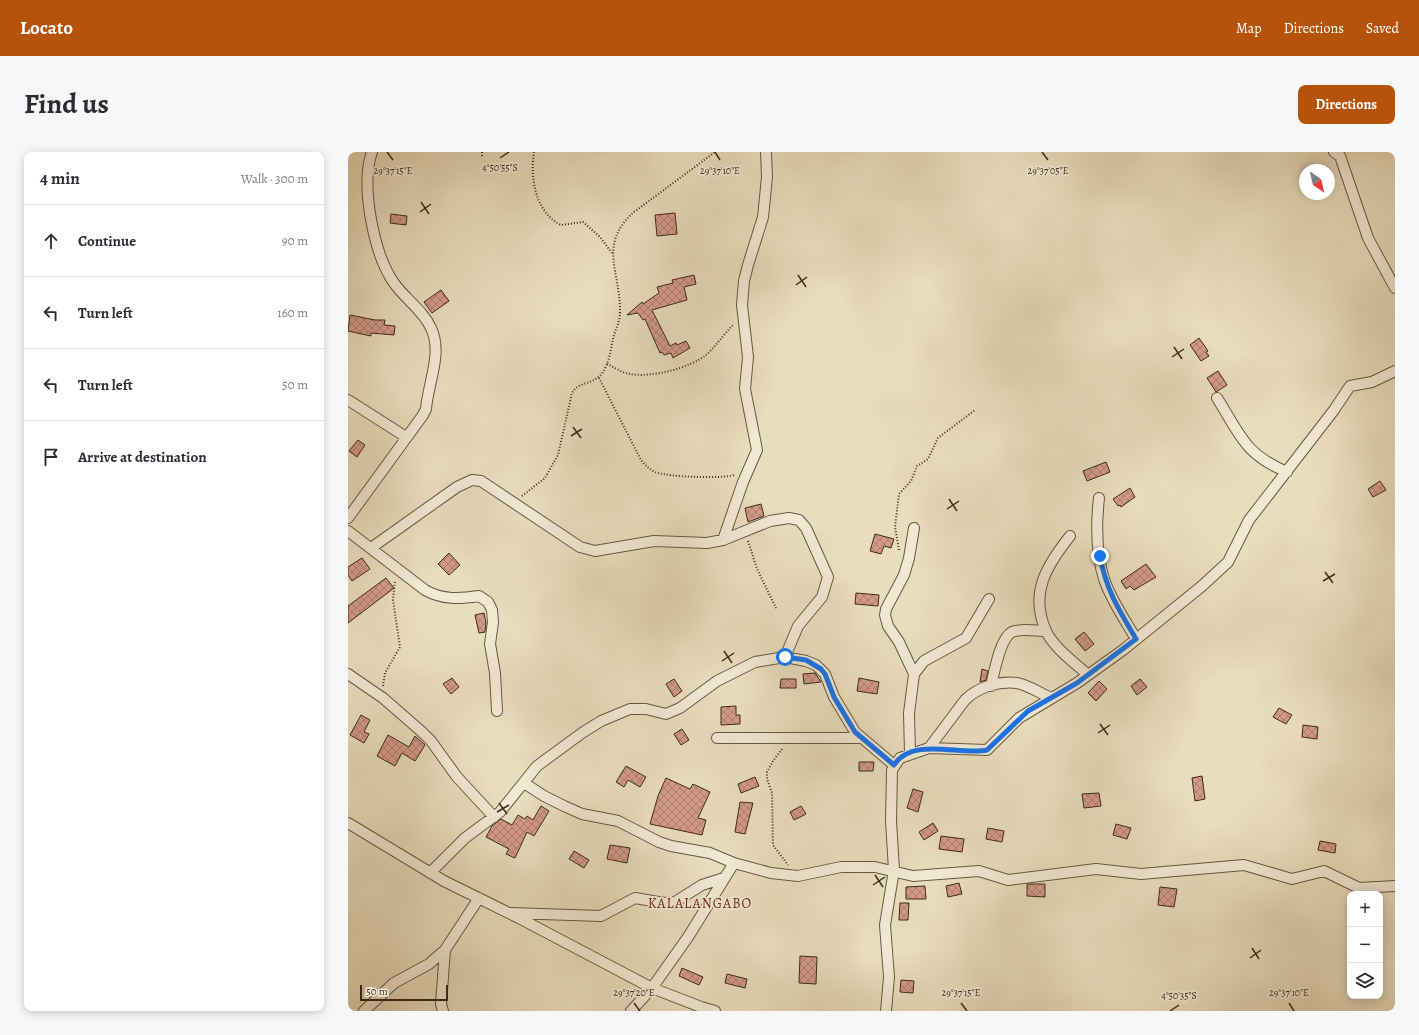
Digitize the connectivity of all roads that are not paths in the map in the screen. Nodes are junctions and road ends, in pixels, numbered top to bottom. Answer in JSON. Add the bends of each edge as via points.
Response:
{"nodes":[{"id":1,"x":372,"y":152,"type":"edge"},
{"id":2,"x":766,"y":152,"type":"edge"},
{"id":3,"x":1334,"y":152,"type":"edge"},
{"id":4,"x":1395,"y":288,"type":"edge"},
{"id":5,"x":1395,"y":371,"type":"edge"},
{"id":6,"x":1217,"y":398,"type":"dead end"},
{"id":7,"x":348,"y":400,"type":"edge"},
{"id":8,"x":406,"y":437,"type":"junction"},
{"id":9,"x":1287,"y":472,"type":"junction"},
{"id":10,"x":1099,"y":498,"type":"dead end"},
{"id":11,"x":348,"y":518,"type":"edge"},
{"id":12,"x":914,"y":528,"type":"dead end"},
{"id":13,"x":348,"y":531,"type":"edge"},
{"id":14,"x":1070,"y":536,"type":"dead end"},
{"id":15,"x":723,"y":540,"type":"junction"},
{"id":16,"x":371,"y":548,"type":"junction"},
{"id":17,"x":989,"y":600,"type":"dead end"},
{"id":18,"x":1046,"y":631,"type":"junction"},
{"id":19,"x":1136,"y":639,"type":"junction"},
{"id":20,"x":785,"y":657,"type":"junction"},
{"id":21,"x":348,"y":674,"type":"edge"},
{"id":22,"x":914,"y":674,"type":"junction"},
{"id":23,"x":1088,"y":675,"type":"junction"},
{"id":24,"x":991,"y":686,"type":"junction"},
{"id":25,"x":1051,"y":698,"type":"junction"},
{"id":26,"x":497,"y":711,"type":"dead end"},
{"id":27,"x":717,"y":738,"type":"dead end"},
{"id":28,"x":862,"y":738,"type":"junction"},
{"id":29,"x":929,"y":748,"type":"junction"},
{"id":30,"x":910,"y":754,"type":"junction"},
{"id":31,"x":894,"y":765,"type":"junction"},
{"id":32,"x":524,"y":783,"type":"junction"},
{"id":33,"x":494,"y":817,"type":"junction"},
{"id":34,"x":348,"y":823,"type":"edge"},
{"id":35,"x":734,"y":863,"type":"junction"},
{"id":36,"x":894,"y":870,"type":"junction"},
{"id":37,"x":430,"y":873,"type":"junction"},
{"id":38,"x":724,"y":878,"type":"junction"},
{"id":39,"x":1395,"y":886,"type":"edge"},
{"id":40,"x":479,"y":898,"type":"junction"},
{"id":41,"x":508,"y":913,"type":"junction"},
{"id":42,"x":445,"y":950,"type":"junction"},
{"id":43,"x":652,"y":988,"type":"junction"},
{"id":44,"x":364,"y":1011,"type":"edge"},
{"id":45,"x":443,"y":1011,"type":"edge"},
{"id":46,"x":631,"y":1011,"type":"edge"},
{"id":47,"x":715,"y":1011,"type":"edge"},
{"id":48,"x":886,"y":1011,"type":"edge"}],
"edges":[{"from":1,"to":8,"type":"street","via":[[368,179],[372,230],[394,284],[422,314],[431,328],[434,339],[435,360],[426,408]]},
{"from":2,"to":15,"type":"street","via":[[767,177],[763,217],[744,281],[742,315],[748,357],[745,389],[757,447]]},
{"from":3,"to":4,"type":"street","via":[[1340,156],[1368,238]]},
{"from":5,"to":9,"type":"street","via":[[1372,382],[1350,386]]},
{"from":6,"to":9,"type":"street","via":[[1239,436],[1254,454]]},
{"from":7,"to":8,"type":"street"},
{"from":8,"to":11,"type":"street"},
{"from":9,"to":19,"type":"street","via":[[1249,520],[1228,562]]},
{"from":10,"to":19,"type":"street","via":[[1096,520],[1104,578]]},
{"from":12,"to":22,"type":"street","via":[[904,575],[885,615],[888,626],[899,642]]},
{"from":13,"to":16,"type":"street"},
{"from":14,"to":18,"type":"street","via":[[1052,558],[1040,587],[1039,604]]},
{"from":15,"to":16,"type":"street","via":[[707,543],[654,541],[592,551],[580,547],[481,481],[472,480],[457,487]]},
{"from":15,"to":20,"type":"street","via":[[776,519],[799,520],[806,528],[828,574],[827,581],[822,597],[798,626]]},
{"from":16,"to":26,"type":"street","via":[[438,597],[479,596],[488,602],[492,616],[490,644]]},
{"from":17,"to":22,"type":"street","via":[[966,638],[924,661]]},
{"from":18,"to":23,"type":"street","via":[[1057,646]]},
{"from":18,"to":24,"type":"street","via":[[1017,630],[1009,634],[997,661]]},
{"from":19,"to":23,"type":"street"},
{"from":20,"to":28,"type":"street","via":[[806,660],[821,669],[843,713]]},
{"from":20,"to":32,"type":"street","via":[[755,662],[736,671],[680,708],[666,714],[646,709],[630,709],[601,721],[544,760],[530,773]]},
{"from":21,"to":33,"type":"street","via":[[383,698],[431,741],[457,777]]},
{"from":22,"to":30,"type":"street","via":[[909,713]]},
{"from":23,"to":25,"type":"street"},
{"from":24,"to":25,"type":"street","via":[[1018,683]]},
{"from":24,"to":29,"type":"street","via":[[972,693]]},
{"from":25,"to":29,"type":"street","via":[[1019,718],[987,750]]},
{"from":27,"to":28,"type":"street"},
{"from":28,"to":31,"type":"street"},
{"from":29,"to":30,"type":"street"},
{"from":30,"to":31,"type":"street","via":[[900,758]]},
{"from":31,"to":36,"type":"street","via":[[891,821]]},
{"from":32,"to":33,"type":"street"},
{"from":32,"to":35,"type":"street","via":[[544,796],[582,814],[618,821],[659,842],[710,853]]},
{"from":33,"to":37,"type":"street","via":[[465,838]]},
{"from":34,"to":37,"type":"street"},
{"from":35,"to":36,"type":"street","via":[[771,873],[798,876],[841,867]]},
{"from":35,"to":38,"type":"street"},
{"from":36,"to":39,"type":"street","via":[[913,876],[979,871],[1008,880],[1096,869],[1141,874],[1244,865],[1292,879],[1324,871],[1359,888]]},
{"from":36,"to":48,"type":"street","via":[[885,925],[889,976]]},
{"from":37,"to":40,"type":"street"},
{"from":38,"to":41,"type":"street","via":[[702,885],[675,902],[664,903],[635,898],[601,916]]},
{"from":38,"to":43,"type":"street","via":[[688,937]]},
{"from":40,"to":41,"type":"street"},
{"from":40,"to":42,"type":"street"},
{"from":41,"to":43,"type":"street"},
{"from":42,"to":44,"type":"street","via":[[429,964],[394,983]]},
{"from":42,"to":45,"type":"street","via":[[441,1004]]},
{"from":43,"to":46,"type":"street"},
{"from":43,"to":47,"type":"street"}]}
